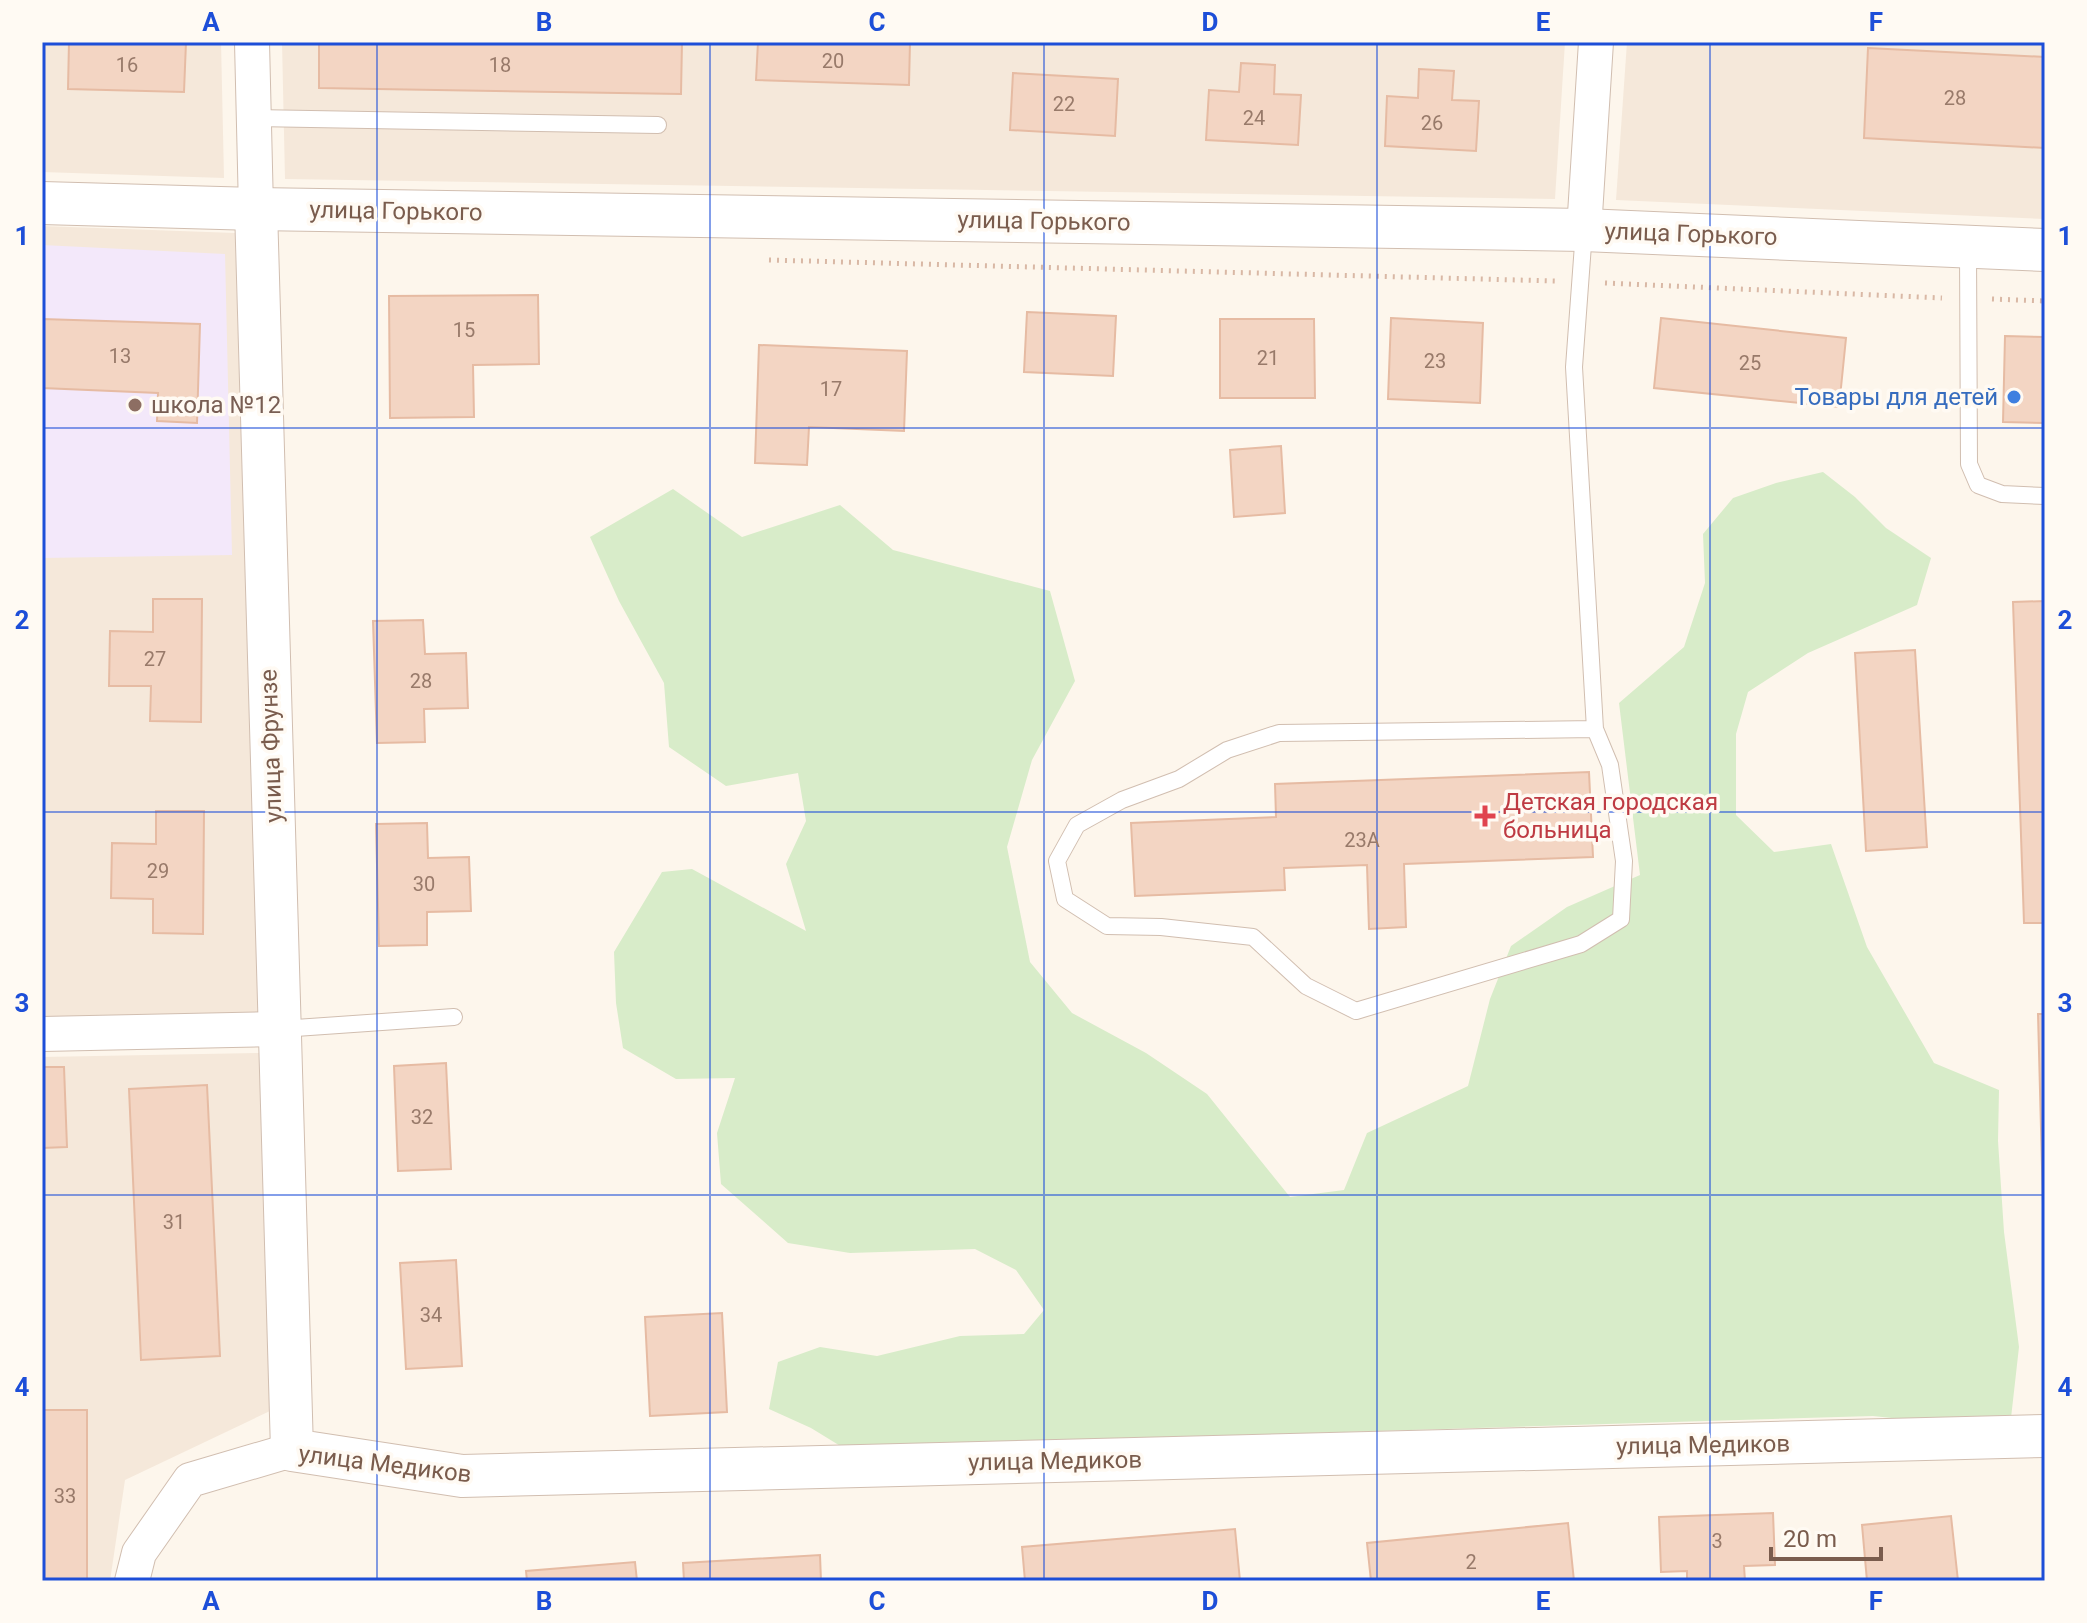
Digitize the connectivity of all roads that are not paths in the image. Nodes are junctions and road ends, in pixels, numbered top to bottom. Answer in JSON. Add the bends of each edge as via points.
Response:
{"nodes":[{"id":1,"x":252,"y":42,"type":"edge"},
{"id":2,"x":1596,"y":42,"type":"edge"},
{"id":3,"x":253,"y":118,"type":"junction"},
{"id":4,"x":658,"y":125,"type":"dead end"},
{"id":5,"x":42,"y":203,"type":"edge"},
{"id":6,"x":256,"y":209,"type":"junction"},
{"id":7,"x":1584,"y":230,"type":"junction"},
{"id":8,"x":1968,"y":247,"type":"junction"},
{"id":9,"x":2045,"y":250,"type":"edge"},
{"id":10,"x":2045,"y":496,"type":"edge"},
{"id":11,"x":1595,"y":729,"type":"junction"},
{"id":12,"x":454,"y":1017,"type":"dead end"},
{"id":13,"x":279,"y":1029,"type":"junction"},
{"id":14,"x":42,"y":1034,"type":"edge"},
{"id":15,"x":2045,"y":1436,"type":"edge"},
{"id":16,"x":292,"y":1450,"type":"junction"},
{"id":17,"x":132,"y":1581,"type":"edge"}],
"edges":[{"from":1,"to":3,"type":"street","name":"улица Фрунзе"},
{"from":2,"to":7,"type":"street"},
{"from":3,"to":4,"type":"lane"},
{"from":3,"to":6,"type":"street","name":"улица Фрунзе"},
{"from":5,"to":6,"type":"street","name":"улица Горького"},
{"from":6,"to":7,"type":"street","name":"улица Горького"},
{"from":6,"to":13,"type":"street","name":"улица Фрунзе"},
{"from":7,"to":8,"type":"street","name":"улица Горького"},
{"from":7,"to":11,"type":"lane","via":[[1574,367]]},
{"from":8,"to":9,"type":"street","name":"улица Горького"},
{"from":8,"to":10,"type":"lane","via":[[1969,464],[1978,485],[2002,494]]},
{"from":11,"to":11,"type":"lane","via":[[1279,733],[1227,750],[1179,779],[1122,800],[1077,825],[1057,861],[1065,899],[1107,926],[1253,937],[1306,986],[1356,1011],[1581,944],[1621,919],[1624,861],[1610,765]]},
{"from":12,"to":13,"type":"lane"},
{"from":13,"to":14,"type":"street"},
{"from":13,"to":16,"type":"street","name":"улица Фрунзе"},
{"from":15,"to":16,"type":"street","name":"улица Медиков","via":[[462,1476]]},
{"from":16,"to":17,"type":"street","name":"улица Медиков","via":[[190,1480],[139,1553]]}]}
